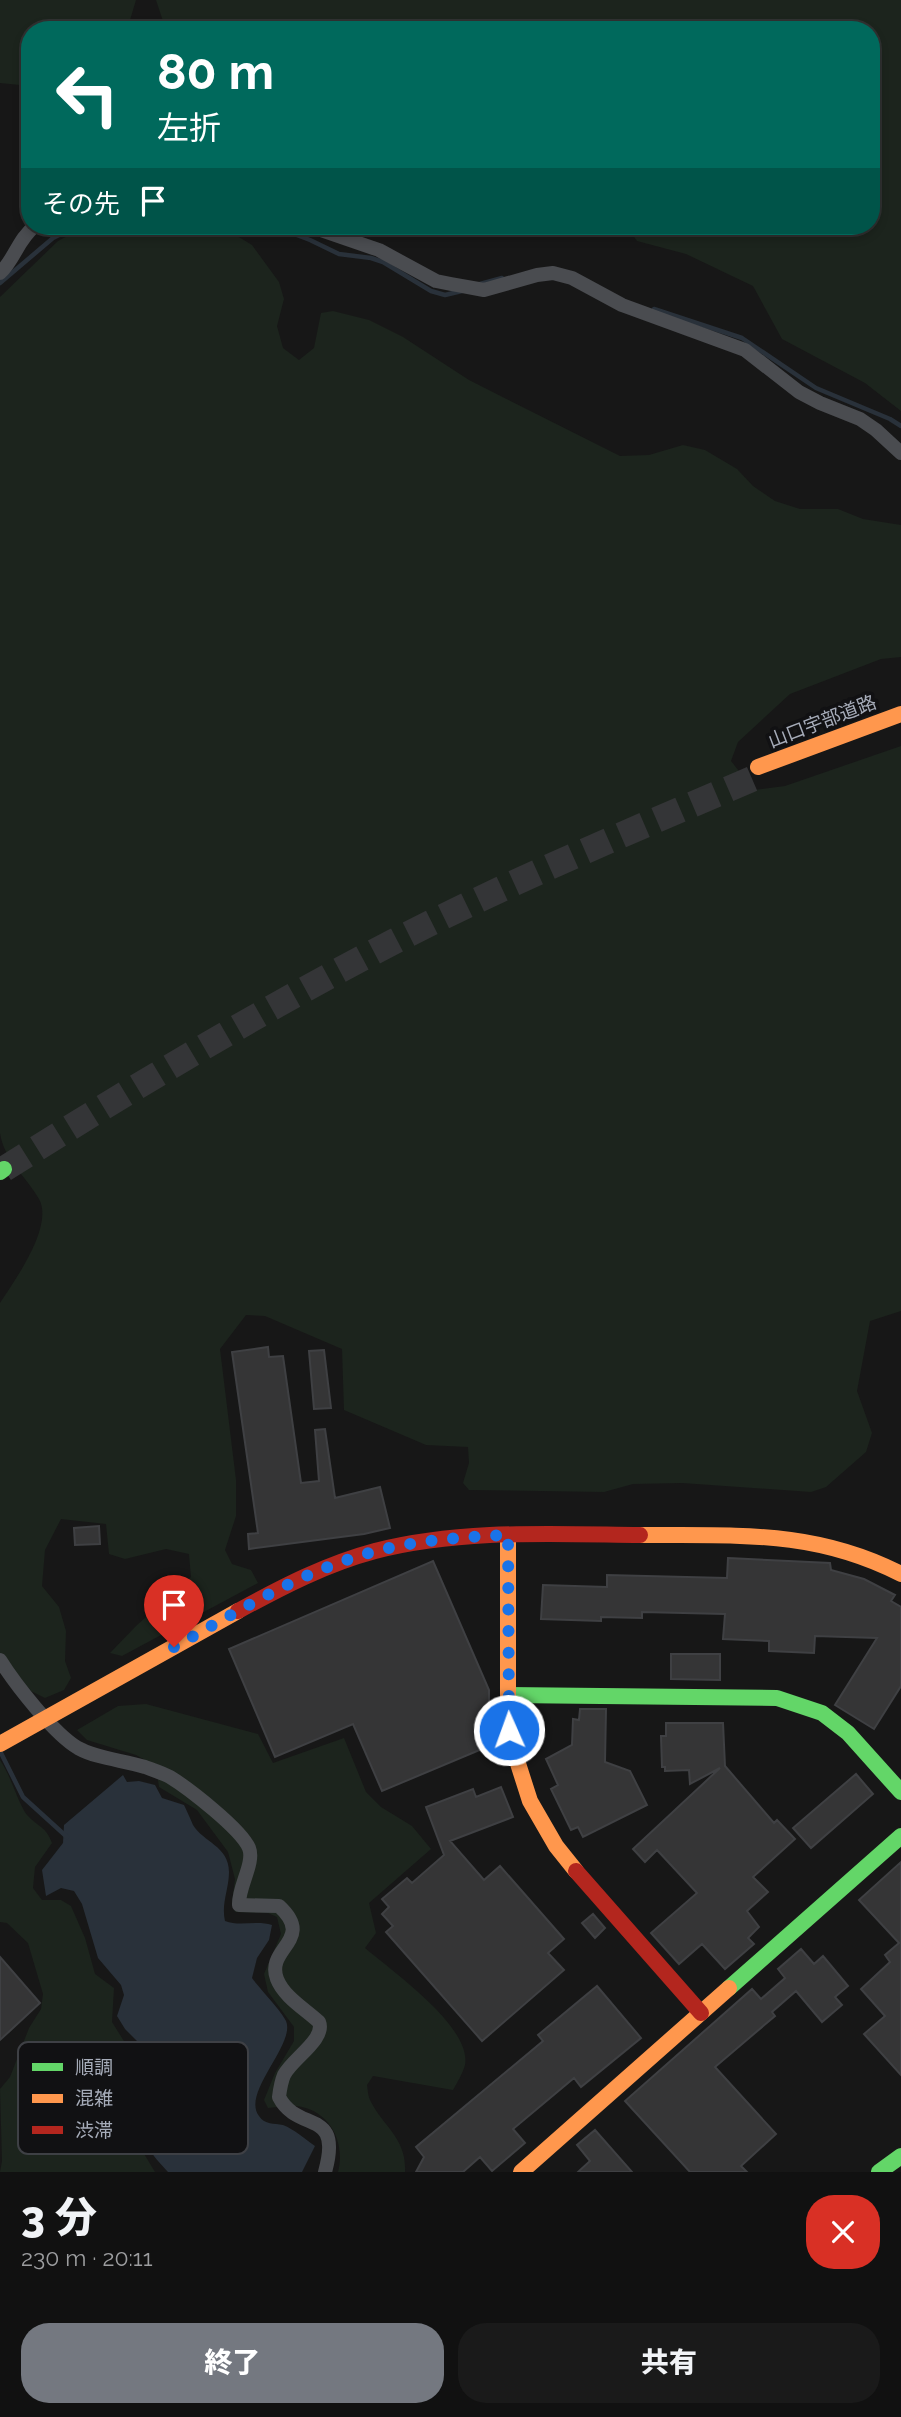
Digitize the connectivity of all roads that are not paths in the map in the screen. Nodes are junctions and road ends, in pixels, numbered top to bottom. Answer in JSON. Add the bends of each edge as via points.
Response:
{"nodes":[{"id":1,"x":25,"y":235,"type":"edge"},
{"id":2,"x":335,"y":235,"type":"edge"},
{"id":3,"x":0,"y":273,"type":"edge"},
{"id":4,"x":901,"y":453,"type":"edge"},
{"id":5,"x":901,"y":714,"type":"edge"},
{"id":6,"x":901,"y":723,"type":"edge"},
{"id":7,"x":508,"y":1535,"type":"junction"},
{"id":8,"x":901,"y":1574,"type":"edge"},
{"id":9,"x":0,"y":1660,"type":"edge"},
{"id":10,"x":508,"y":1695,"type":"junction"},
{"id":11,"x":0,"y":1744,"type":"edge"},
{"id":12,"x":901,"y":1792,"type":"edge"},
{"id":13,"x":901,"y":1836,"type":"edge"},
{"id":14,"x":701,"y":2013,"type":"junction"},
{"id":15,"x":901,"y":2156,"type":"edge"},
{"id":16,"x":325,"y":2172,"type":"edge"},
{"id":17,"x":521,"y":2172,"type":"edge"},
{"id":18,"x":879,"y":2172,"type":"edge"}],
"edges":[{"from":1,"to":3,"type":"street","via":[[11,263]]},
{"from":2,"to":4,"type":"street","via":[[379,250],[427,277],[484,290],[537,275],[572,278],[622,305],[745,350],[799,392],[860,419]]},
{"from":5,"to":6,"type":"main road","name":"山口宇部道路","via":[[760,771]]},
{"from":7,"to":8,"type":"main road","via":[[796,1539],[856,1554]]},
{"from":7,"to":10,"type":"main road"},
{"from":7,"to":11,"type":"main road","via":[[455,1537],[376,1551],[285,1585]]},
{"from":9,"to":16,"type":"street","via":[[74,1746],[168,1776],[221,1817],[250,1849],[239,1905],[279,1906],[293,1923],[292,1935],[276,1960],[275,1976],[321,2028],[284,2074],[279,2097],[326,2133],[331,2143]]},
{"from":10,"to":12,"type":"main road","via":[[777,1698],[822,1713],[848,1733]]},
{"from":10,"to":14,"type":"main road","via":[[515,1766],[543,1829],[565,1860]]},
{"from":13,"to":14,"type":"main road"},
{"from":14,"to":17,"type":"main road"},
{"from":15,"to":18,"type":"main road"}]}
